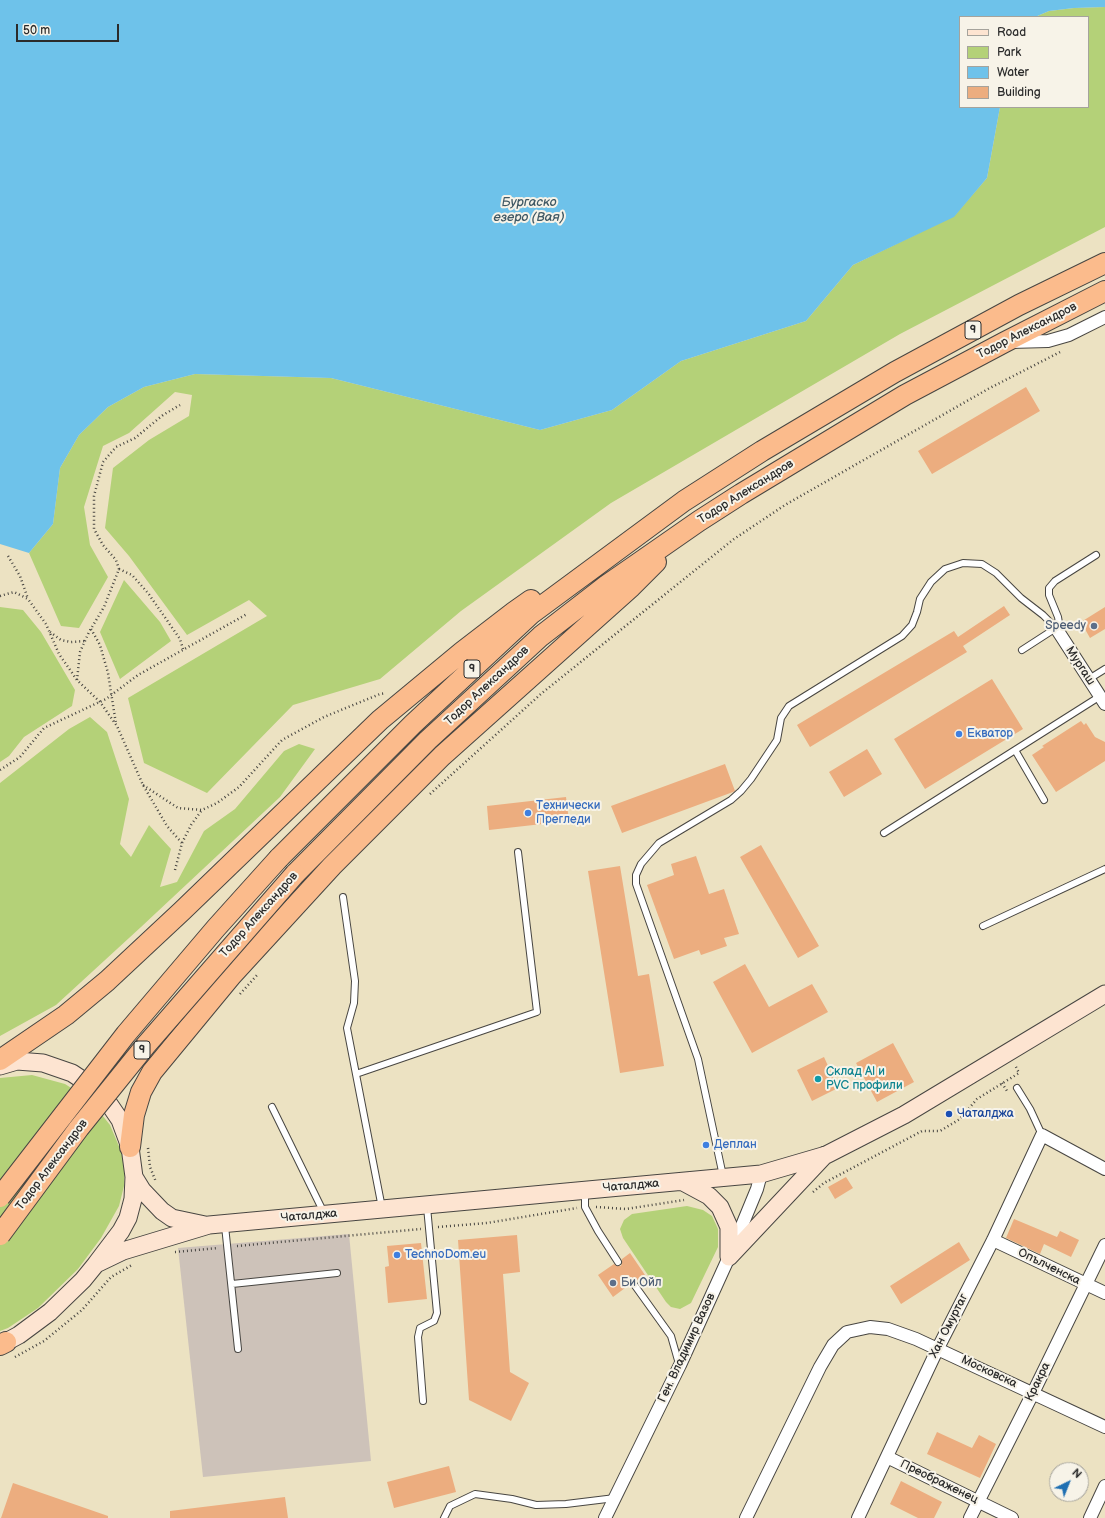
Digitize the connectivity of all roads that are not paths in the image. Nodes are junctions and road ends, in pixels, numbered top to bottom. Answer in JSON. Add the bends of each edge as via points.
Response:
{"nodes":[{"id":1,"x":1105,"y":263,"type":"edge"},
{"id":2,"x":1105,"y":291,"type":"edge"},
{"id":3,"x":1105,"y":317,"type":"edge"},
{"id":4,"x":1005,"y":342,"type":"junction"},
{"id":5,"x":684,"y":501,"type":"junction"},
{"id":6,"x":699,"y":521,"type":"junction"},
{"id":7,"x":1096,"y":554,"type":"dead end"},
{"id":8,"x":1056,"y":628,"type":"junction"},
{"id":9,"x":1022,"y":650,"type":"dead end"},
{"id":10,"x":1105,"y":669,"type":"edge"},
{"id":11,"x":1089,"y":679,"type":"junction"},
{"id":12,"x":1103,"y":698,"type":"edge"},
{"id":13,"x":1015,"y":750,"type":"junction"},
{"id":14,"x":1044,"y":800,"type":"dead end"},
{"id":15,"x":884,"y":833,"type":"dead end"},
{"id":16,"x":518,"y":852,"type":"dead end"},
{"id":17,"x":1105,"y":869,"type":"edge"},
{"id":18,"x":343,"y":897,"type":"dead end"},
{"id":19,"x":983,"y":926,"type":"dead end"},
{"id":20,"x":1105,"y":994,"type":"edge"},
{"id":21,"x":0,"y":1060,"type":"edge"},
{"id":22,"x":0,"y":1066,"type":"edge"},
{"id":23,"x":356,"y":1074,"type":"junction"},
{"id":24,"x":1017,"y":1088,"type":"dead end"},
{"id":25,"x":272,"y":1107,"type":"dead end"},
{"id":26,"x":1042,"y":1135,"type":"junction"},
{"id":27,"x":139,"y":1147,"type":"junction"},
{"id":28,"x":826,"y":1155,"type":"junction"},
{"id":29,"x":1105,"y":1169,"type":"edge"},
{"id":30,"x":761,"y":1174,"type":"junction"},
{"id":31,"x":134,"y":1177,"type":"junction"},
{"id":32,"x":723,"y":1178,"type":"junction"},
{"id":33,"x":683,"y":1182,"type":"junction"},
{"id":34,"x":0,"y":1197,"type":"edge"},
{"id":35,"x":585,"y":1199,"type":"junction"},
{"id":36,"x":426,"y":1205,"type":"junction"},
{"id":37,"x":382,"y":1210,"type":"junction"},
{"id":38,"x":325,"y":1215,"type":"junction"},
{"id":39,"x":217,"y":1225,"type":"junction"},
{"id":40,"x":0,"y":1235,"type":"edge"},
{"id":41,"x":993,"y":1240,"type":"junction"},
{"id":42,"x":1105,"y":1245,"type":"edge"},
{"id":43,"x":729,"y":1257,"type":"junction"},
{"id":44,"x":618,"y":1262,"type":"dead end"},
{"id":45,"x":96,"y":1264,"type":"junction"},
{"id":46,"x":337,"y":1273,"type":"dead end"},
{"id":47,"x":633,"y":1283,"type":"dead end"},
{"id":48,"x":232,"y":1284,"type":"junction"},
{"id":49,"x":1086,"y":1284,"type":"junction"},
{"id":50,"x":1105,"y":1293,"type":"edge"},
{"id":51,"x":4,"y":1347,"type":"edge"},
{"id":52,"x":938,"y":1348,"type":"junction"},
{"id":53,"x":238,"y":1349,"type":"dead end"},
{"id":54,"x":680,"y":1365,"type":"junction"},
{"id":55,"x":1033,"y":1393,"type":"junction"},
{"id":56,"x":423,"y":1401,"type":"dead end"},
{"id":57,"x":1105,"y":1427,"type":"edge"},
{"id":58,"x":888,"y":1457,"type":"junction"},
{"id":59,"x":1105,"y":1486,"type":"edge"},
{"id":60,"x":615,"y":1498,"type":"junction"},
{"id":61,"x":978,"y":1501,"type":"junction"},
{"id":62,"x":444,"y":1518,"type":"edge"},
{"id":63,"x":605,"y":1518,"type":"edge"},
{"id":64,"x":746,"y":1518,"type":"edge"},
{"id":65,"x":858,"y":1518,"type":"edge"},
{"id":66,"x":970,"y":1518,"type":"edge"},
{"id":67,"x":1012,"y":1518,"type":"edge"},
{"id":68,"x":1090,"y":1518,"type":"edge"}],
"edges":[{"from":1,"to":5,"type":"highway","name":"Тодор Александров","number":"9","via":[[1019,305],[895,372]]},
{"from":2,"to":4,"type":"highway","name":"Тодор Александров","number":"9"},
{"from":3,"to":4,"type":"street","via":[[1069,335],[1048,341]]},
{"from":4,"to":6,"type":"highway","name":"Тодор Александров","number":"9","via":[[905,395]]},
{"from":5,"to":21,"type":"highway","via":[[514,612],[419,687],[380,720],[107,981],[66,1015]]},
{"from":5,"to":34,"type":"highway","name":"Тодор Александров","number":"9","bridge":true,"via":[[531,614],[413,724],[279,858],[126,1034]]},
{"from":6,"to":27,"type":"highway","via":[[631,587],[442,756],[332,866],[232,975],[152,1072],[141,1092],[134,1115]]},
{"from":6,"to":40,"type":"highway","name":"Тодор Александров","number":"9","bridge":true,"via":[[607,585],[541,636],[428,740],[296,874],[142,1051],[79,1128]]},
{"from":7,"to":8,"type":"lane","via":[[1055,581],[1049,588],[1049,595],[1058,617],[1059,623]]},
{"from":8,"to":9,"type":"lane"},
{"from":8,"to":11,"type":"street","name":"Мургаш"},
{"from":8,"to":32,"type":"lane","via":[[996,573],[982,564],[963,563],[945,569],[931,582],[920,599],[912,625],[902,636],[789,706],[781,718],[777,740],[741,791],[731,800],[658,843],[641,864],[636,875],[636,884],[698,1059]]},
{"from":10,"to":11,"type":"lane"},
{"from":11,"to":12,"type":"street","name":"Мургаш"},
{"from":12,"to":13,"type":"lane"},
{"from":13,"to":14,"type":"lane"},
{"from":13,"to":15,"type":"lane"},
{"from":16,"to":23,"type":"lane","via":[[537,1012]]},
{"from":17,"to":19,"type":"lane"},
{"from":18,"to":23,"type":"lane","via":[[355,981],[354,1003],[347,1028]]},
{"from":20,"to":28,"type":"main road","name":"Чаталджа","via":[[904,1114]]},
{"from":22,"to":27,"type":"main road","via":[[17,1061],[43,1063],[72,1073],[96,1089]]},
{"from":23,"to":37,"type":"lane"},
{"from":24,"to":26,"type":"lane"},
{"from":25,"to":38,"type":"lane"},
{"from":26,"to":29,"type":"street"},
{"from":26,"to":41,"type":"street","name":"Хан Омуртаг"},
{"from":27,"to":31,"type":"main road"},
{"from":28,"to":30,"type":"main road","name":"Чаталджа"},
{"from":28,"to":43,"type":"main road"},
{"from":30,"to":32,"type":"main road","name":"Чаталджа"},
{"from":30,"to":43,"type":"street","name":"Ген. Владимир Вазов"},
{"from":31,"to":39,"type":"main road","name":"Чаталджа","via":[[142,1190],[172,1218]]},
{"from":31,"to":45,"type":"main road","via":[[133,1199],[128,1218]]},
{"from":32,"to":33,"type":"main road","name":"Чаталджа"},
{"from":33,"to":35,"type":"main road","name":"Чаталджа"},
{"from":33,"to":43,"type":"main road","via":[[720,1207],[729,1227]]},
{"from":35,"to":36,"type":"main road","name":"Чаталджа"},
{"from":35,"to":44,"type":"lane","via":[[598,1232]]},
{"from":36,"to":37,"type":"main road","name":"Чаталджа"},
{"from":36,"to":56,"type":"lane","via":[[437,1313],[434,1321],[420,1328],[418,1338]]},
{"from":37,"to":38,"type":"main road","name":"Чаталджа"},
{"from":38,"to":39,"type":"main road","name":"Чаталджа"},
{"from":39,"to":45,"type":"main road","name":"Чаталджа","via":[[123,1251]]},
{"from":39,"to":48,"type":"lane","via":[[228,1247]]},
{"from":41,"to":49,"type":"street","name":"Опълченска"},
{"from":41,"to":52,"type":"street","name":"Хан Омуртаг"},
{"from":42,"to":49,"type":"street","name":"Кракра"},
{"from":43,"to":54,"type":"street","name":"Ген. Владимир Вазов"},
{"from":45,"to":51,"type":"main road","via":[[50,1312]]},
{"from":46,"to":48,"type":"lane"},
{"from":47,"to":54,"type":"lane","via":[[671,1336]]},
{"from":48,"to":53,"type":"lane"},
{"from":49,"to":50,"type":"street","name":"Опълченска"},
{"from":49,"to":55,"type":"street","name":"Кракра"},
{"from":52,"to":55,"type":"street","name":"Московска"},
{"from":52,"to":58,"type":"street","name":"Хан Омуртаг"},
{"from":52,"to":64,"type":"street","name":"Московска","via":[[888,1329],[870,1327],[847,1332],[833,1345],[820,1367]]},
{"from":54,"to":60,"type":"street","name":"Ген. Владимир Вазов"},
{"from":55,"to":57,"type":"street","name":"Московска"},
{"from":55,"to":61,"type":"street","name":"Кракра"},
{"from":58,"to":61,"type":"street","name":"Преображенец"},
{"from":58,"to":65,"type":"street","name":"Хан Омуртаг"},
{"from":59,"to":68,"type":"street"},
{"from":60,"to":62,"type":"lane","via":[[536,1505],[475,1494],[450,1506]]},
{"from":60,"to":63,"type":"street","name":"Ген. Владимир Вазов"},
{"from":61,"to":66,"type":"street","name":"Кракра"},
{"from":61,"to":67,"type":"street","name":"Преображенец"}]}
